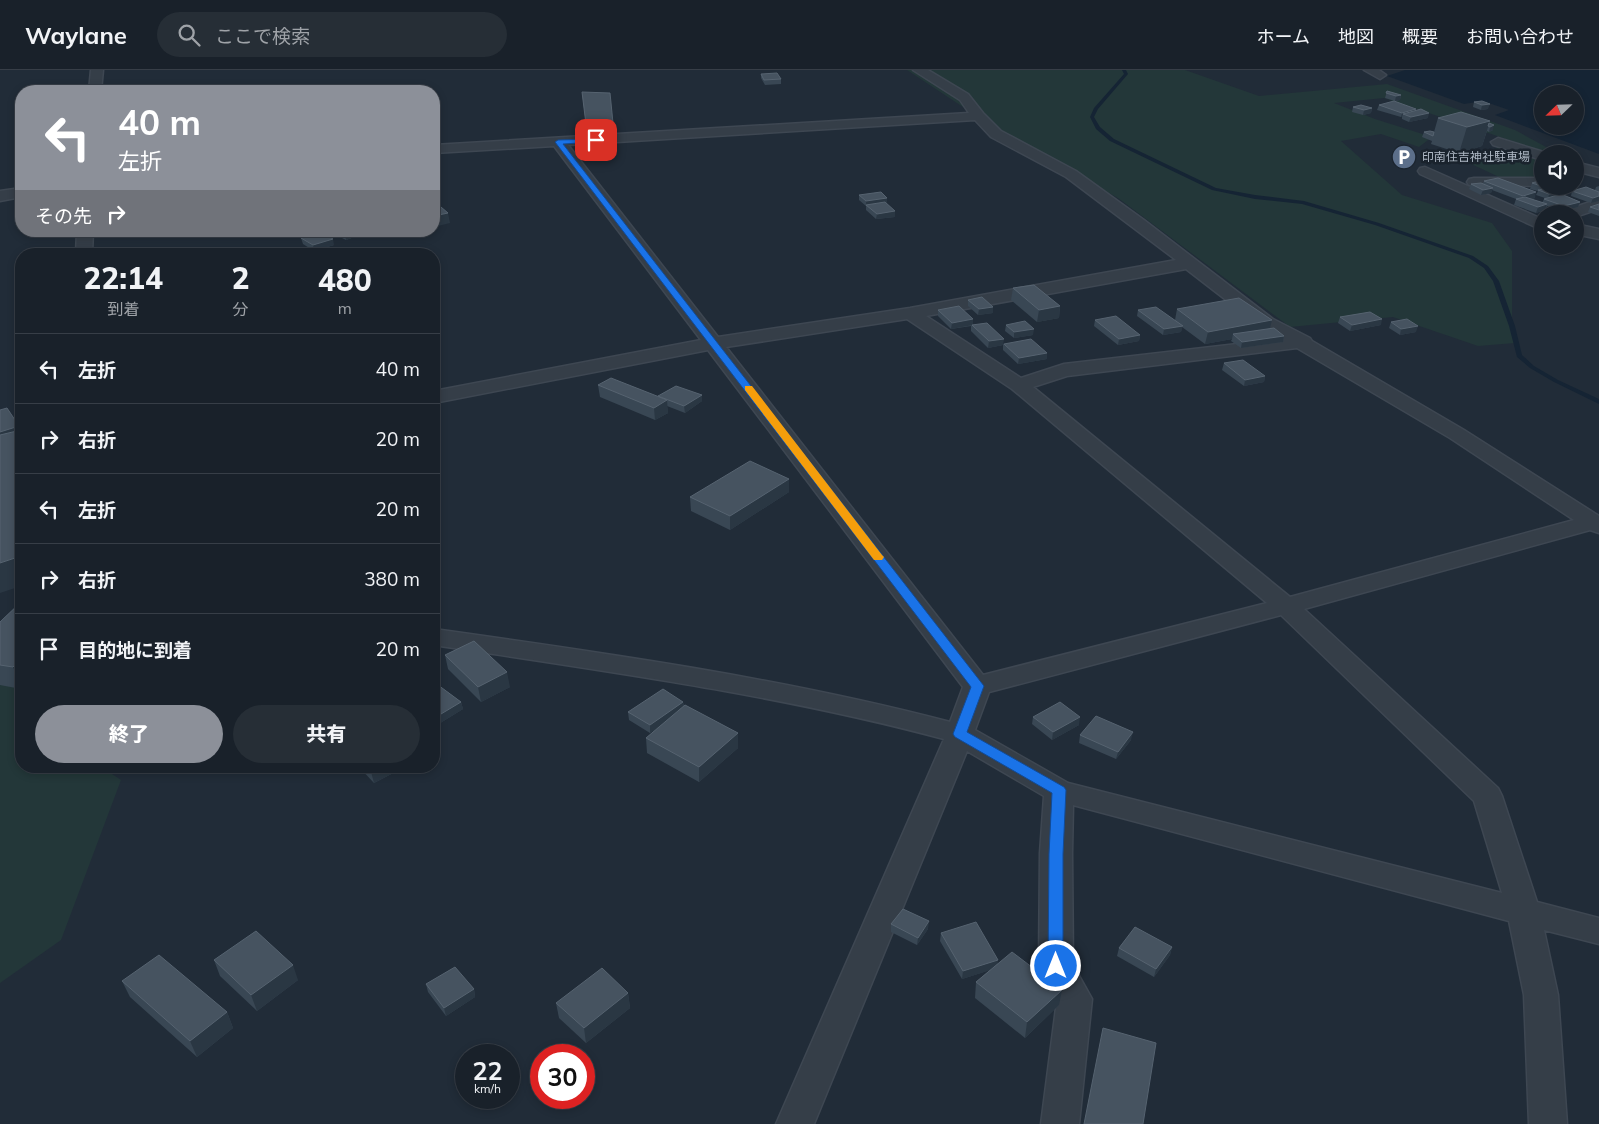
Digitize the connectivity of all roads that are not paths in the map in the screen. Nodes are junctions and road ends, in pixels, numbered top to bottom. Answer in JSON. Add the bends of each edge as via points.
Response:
{"nodes":[{"id":1,"x":97,"y":70,"type":"edge"},
{"id":2,"x":919,"y":70,"type":"edge"},
{"id":3,"x":96,"y":85,"type":"edge"},
{"id":4,"x":978,"y":116,"type":"junction"},
{"id":5,"x":558,"y":142,"type":"junction"},
{"id":6,"x":1498,"y":142,"type":"dead end"},
{"id":7,"x":440,"y":149,"type":"edge"},
{"id":8,"x":1534,"y":153,"type":"edge"},
{"id":9,"x":1584,"y":169,"type":"edge"},
{"id":10,"x":1425,"y":172,"type":"dead end"},
{"id":11,"x":1599,"y":174,"type":"edge"},
{"id":12,"x":1534,"y":182,"type":"edge"},
{"id":13,"x":1584,"y":183,"type":"edge"},
{"id":14,"x":1599,"y":183,"type":"edge"},
{"id":15,"x":1452,"y":184,"type":"junction"},
{"id":16,"x":15,"y":194,"type":"edge"},
{"id":17,"x":0,"y":196,"type":"edge"},
{"id":18,"x":1599,"y":204,"type":"edge"},
{"id":19,"x":1584,"y":209,"type":"edge"},
{"id":20,"x":1534,"y":220,"type":"edge"},
{"id":21,"x":1584,"y":231,"type":"edge"},
{"id":22,"x":1599,"y":234,"type":"edge"},
{"id":23,"x":1190,"y":263,"type":"junction"},
{"id":24,"x":910,"y":313,"type":"junction"},
{"id":25,"x":1303,"y":342,"type":"junction"},
{"id":26,"x":714,"y":343,"type":"junction"},
{"id":27,"x":1019,"y":385,"type":"junction"},
{"id":28,"x":440,"y":396,"type":"edge"},
{"id":29,"x":1596,"y":524,"type":"edge"},
{"id":30,"x":1286,"y":606,"type":"junction"},
{"id":31,"x":440,"y":638,"type":"edge"},
{"id":32,"x":977,"y":686,"type":"junction"},
{"id":33,"x":960,"y":734,"type":"junction"},
{"id":34,"x":1059,"y":790,"type":"junction"},
{"id":35,"x":1524,"y":911,"type":"junction"},
{"id":36,"x":1599,"y":931,"type":"edge"},
{"id":37,"x":795,"y":1124,"type":"edge"},
{"id":38,"x":1060,"y":1124,"type":"edge"},
{"id":39,"x":1548,"y":1124,"type":"edge"}],
"edges":[{"from":1,"to":3,"type":"street"},
{"from":2,"to":4,"type":"street","via":[[964,97]]},
{"from":4,"to":5,"type":"street"},
{"from":4,"to":23,"type":"street","via":[[996,134],[1071,174]]},
{"from":5,"to":7,"type":"street"},
{"from":5,"to":26,"type":"street"},
{"from":6,"to":8,"type":"street"},
{"from":9,"to":11,"type":"street"},
{"from":10,"to":15,"type":"street"},
{"from":12,"to":15,"type":"street"},
{"from":13,"to":14,"type":"street"},
{"from":15,"to":20,"type":"street"},
{"from":16,"to":17,"type":"street"},
{"from":18,"to":19,"type":"street"},
{"from":21,"to":22,"type":"street"},
{"from":23,"to":24,"type":"street"},
{"from":23,"to":25,"type":"street","via":[[1267,323]]},
{"from":24,"to":26,"type":"street"},
{"from":24,"to":27,"type":"street"},
{"from":25,"to":27,"type":"street","via":[[1064,370]]},
{"from":25,"to":29,"type":"street","via":[[1457,434]]},
{"from":26,"to":28,"type":"street"},
{"from":26,"to":32,"type":"street"},
{"from":27,"to":30,"type":"street"},
{"from":29,"to":30,"type":"street"},
{"from":30,"to":32,"type":"street"},
{"from":30,"to":35,"type":"street","via":[[1488,796]]},
{"from":31,"to":33,"type":"street","via":[[556,654],[779,693]]},
{"from":32,"to":33,"type":"street"},
{"from":33,"to":34,"type":"street"},
{"from":33,"to":37,"type":"street"},
{"from":34,"to":35,"type":"street"},
{"from":34,"to":38,"type":"street","via":[[1056,966],[1075,999]]},
{"from":35,"to":36,"type":"street"},
{"from":35,"to":39,"type":"street","via":[[1542,995]]}]}
